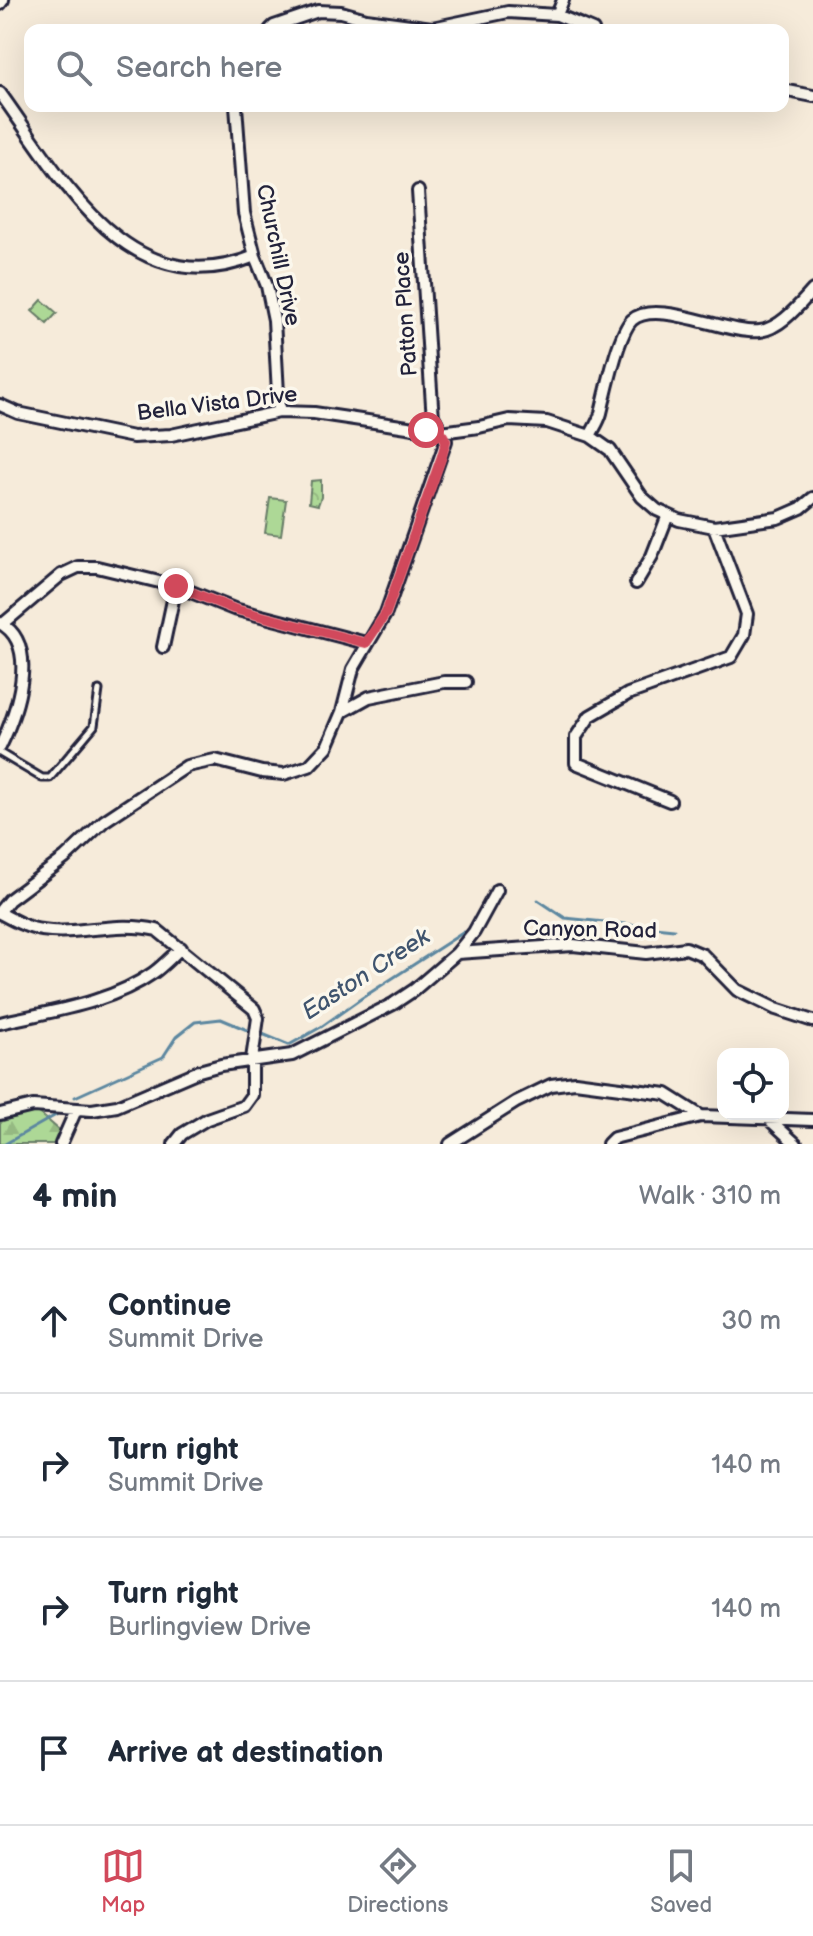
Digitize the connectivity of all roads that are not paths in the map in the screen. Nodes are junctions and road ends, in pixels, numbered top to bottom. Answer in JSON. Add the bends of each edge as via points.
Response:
{"nodes":[{"id":1,"x":563,"y":0,"type":"edge"},
{"id":2,"x":557,"y":15,"type":"junction"},
{"id":3,"x":280,"y":24,"type":"edge"},
{"id":4,"x":403,"y":24,"type":"edge"},
{"id":5,"x":451,"y":24,"type":"edge"},
{"id":6,"x":579,"y":24,"type":"edge"},
{"id":7,"x":789,"y":91,"type":"edge"},
{"id":8,"x":0,"y":93,"type":"edge"},
{"id":9,"x":813,"y":96,"type":"edge"},
{"id":10,"x":236,"y":112,"type":"edge"},
{"id":11,"x":418,"y":191,"type":"dead end"},
{"id":12,"x":255,"y":256,"type":"junction"},
{"id":13,"x":813,"y":290,"type":"edge"},
{"id":14,"x":0,"y":405,"type":"edge"},
{"id":15,"x":279,"y":412,"type":"junction"},
{"id":16,"x":441,"y":432,"type":"junction"},
{"id":17,"x":590,"y":436,"type":"junction"},
{"id":18,"x":813,"y":498,"type":"edge"},
{"id":19,"x":668,"y":515,"type":"junction"},
{"id":20,"x":714,"y":527,"type":"junction"},
{"id":21,"x":636,"y":583,"type":"dead end"},
{"id":22,"x":176,"y":586,"type":"junction"},
{"id":23,"x":1,"y":625,"type":"edge"},
{"id":24,"x":366,"y":643,"type":"junction"},
{"id":25,"x":163,"y":647,"type":"dead end"},
{"id":26,"x":466,"y":682,"type":"dead end"},
{"id":27,"x":99,"y":690,"type":"dead end"},
{"id":28,"x":342,"y":712,"type":"junction"},
{"id":29,"x":0,"y":750,"type":"edge"},
{"id":30,"x":670,"y":801,"type":"dead end"},
{"id":31,"x":497,"y":890,"type":"dead end"},
{"id":32,"x":0,"y":912,"type":"edge"},
{"id":33,"x":181,"y":948,"type":"junction"},
{"id":34,"x":457,"y":953,"type":"junction"},
{"id":35,"x":813,"y":1021,"type":"edge"},
{"id":36,"x":0,"y":1023,"type":"edge"},
{"id":37,"x":252,"y":1059,"type":"junction"},
{"id":38,"x":76,"y":1110,"type":"junction"},
{"id":39,"x":0,"y":1114,"type":"edge"},
{"id":40,"x":701,"y":1116,"type":"junction"},
{"id":41,"x":813,"y":1120,"type":"edge"},
{"id":42,"x":771,"y":1121,"type":"junction"},
{"id":43,"x":613,"y":1142,"type":"edge"},
{"id":44,"x":61,"y":1144,"type":"edge"},
{"id":45,"x":174,"y":1144,"type":"edge"},
{"id":46,"x":450,"y":1144,"type":"edge"},
{"id":47,"x":796,"y":1144,"type":"edge"}],
"edges":[{"from":1,"to":2,"type":"street"},
{"from":2,"to":5,"type":"street","via":[[508,12]]},
{"from":2,"to":6,"type":"street"},
{"from":3,"to":4,"type":"street","via":[[318,11]]},
{"from":7,"to":9,"type":"street"},
{"from":8,"to":12,"type":"street","via":[[77,201],[127,246],[180,266],[218,267]]},
{"from":10,"to":12,"type":"street","name":"Churchill Drive","via":[[244,213]]},
{"from":11,"to":16,"type":"street","name":"Patton Place","via":[[433,416]]},
{"from":12,"to":15,"type":"street","name":"Churchill Drive","via":[[274,320]]},
{"from":13,"to":17,"type":"street","via":[[775,325],[760,331],[678,315],[646,314],[632,320]]},
{"from":14,"to":15,"type":"street","name":"Bella Vista Drive","via":[[133,437],[171,435]]},
{"from":15,"to":16,"type":"street","name":"Bella Vista Drive"},
{"from":16,"to":17,"type":"street","name":"Bella Vista Drive","via":[[509,420],[547,422]]},
{"from":16,"to":24,"type":"street","via":[[446,441],[442,456],[386,613]]},
{"from":17,"to":19,"type":"street","via":[[610,450],[642,497]]},
{"from":18,"to":20,"type":"street","via":[[778,518]]},
{"from":19,"to":20,"type":"street"},
{"from":19,"to":21,"type":"street"},
{"from":20,"to":30,"type":"street","via":[[747,614],[744,635],[731,657],[628,694],[590,716],[576,737],[576,763]]},
{"from":22,"to":23,"type":"street","via":[[78,567]]},
{"from":22,"to":24,"type":"street","via":[[234,609]]},
{"from":22,"to":25,"type":"street"},
{"from":23,"to":29,"type":"street","via":[[20,646],[23,666]]},
{"from":24,"to":28,"type":"street"},
{"from":26,"to":28,"type":"street","via":[[369,697]]},
{"from":27,"to":29,"type":"lane","via":[[94,726],[50,778]]},
{"from":28,"to":32,"type":"street","via":[[327,747],[309,766],[284,774],[215,760],[187,766],[104,821]]},
{"from":31,"to":34,"type":"street"},
{"from":32,"to":33,"type":"street","via":[[41,930],[141,926],[157,930]]},
{"from":33,"to":36,"type":"street","via":[[155,972],[111,995]]},
{"from":33,"to":37,"type":"street","via":[[250,1005],[258,1018]]},
{"from":34,"to":35,"type":"street","name":"Canyon Road","via":[[573,945],[646,953],[686,948],[703,955],[737,990]]},
{"from":34,"to":37,"type":"street","via":[[393,1004],[292,1055]]},
{"from":37,"to":38,"type":"street","via":[[199,1071],[117,1106]]},
{"from":37,"to":45,"type":"street","via":[[252,1095],[244,1106],[207,1119]]},
{"from":38,"to":39,"type":"street","via":[[33,1106]]},
{"from":38,"to":44,"type":"street"},
{"from":40,"to":42,"type":"street"},
{"from":40,"to":43,"type":"street"},
{"from":40,"to":46,"type":"street","via":[[666,1094],[575,1082],[551,1085],[516,1102]]},
{"from":41,"to":42,"type":"street"},
{"from":42,"to":47,"type":"street"}]}
